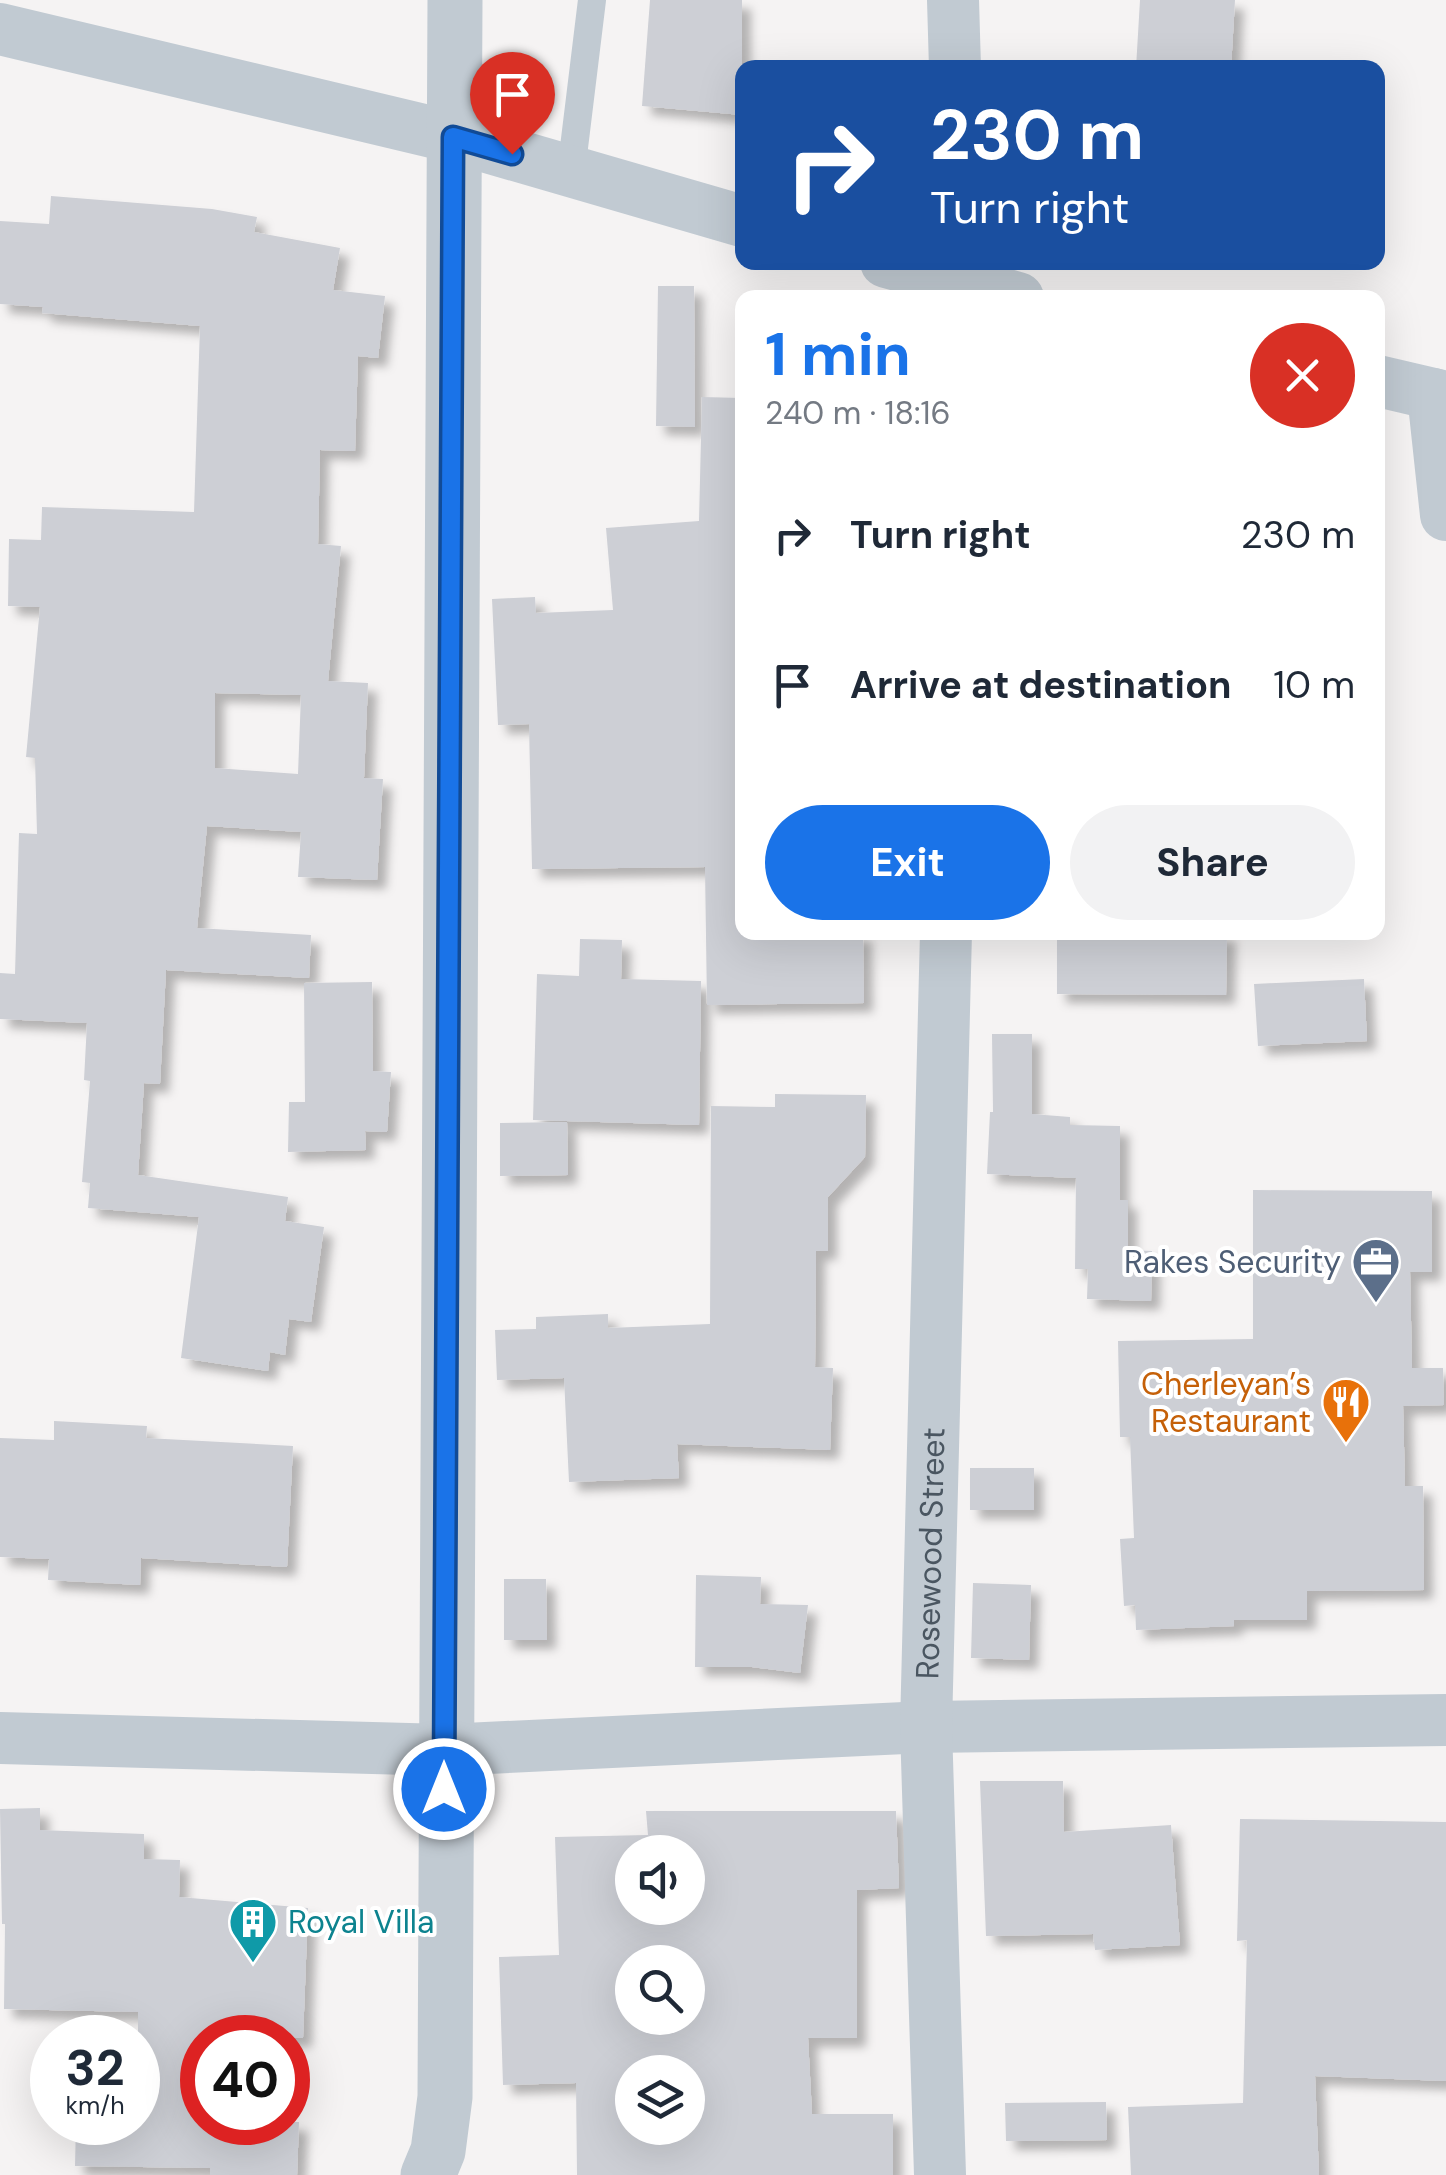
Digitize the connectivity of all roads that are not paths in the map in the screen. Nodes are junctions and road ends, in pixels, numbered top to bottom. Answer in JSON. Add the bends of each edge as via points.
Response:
{"nodes":[{"id":1,"x":454,"y":0,"type":"edge"},
{"id":2,"x":592,"y":0,"type":"edge"},
{"id":3,"x":953,"y":0,"type":"edge"},
{"id":4,"x":0,"y":29,"type":"edge"},
{"id":5,"x":955,"y":60,"type":"edge"},
{"id":6,"x":453,"y":137,"type":"junction"},
{"id":7,"x":571,"y":172,"type":"junction"},
{"id":8,"x":735,"y":219,"type":"edge"},
{"id":9,"x":918,"y":270,"type":"edge"},
{"id":10,"x":962,"y":281,"type":"edge"},
{"id":11,"x":992,"y":290,"type":"edge"},
{"id":12,"x":1385,"y":384,"type":"edge"},
{"id":13,"x":1440,"y":396,"type":"edge"},
{"id":14,"x":1446,"y":516,"type":"edge"},
{"id":15,"x":946,"y":940,"type":"edge"},
{"id":16,"x":1446,"y":1720,"type":"edge"},
{"id":17,"x":926,"y":1727,"type":"junction"},
{"id":18,"x":0,"y":1738,"type":"edge"},
{"id":19,"x":444,"y":1750,"type":"junction"},
{"id":20,"x":428,"y":2175,"type":"edge"},
{"id":21,"x":940,"y":2175,"type":"edge"}],
"edges":[{"from":1,"to":6,"type":"street"},
{"from":2,"to":7,"type":"lane"},
{"from":3,"to":5,"type":"street"},
{"from":4,"to":6,"type":"street"},
{"from":6,"to":7,"type":"street"},
{"from":6,"to":19,"type":"street"},
{"from":7,"to":8,"type":"street"},
{"from":9,"to":10,"type":"street"},
{"from":10,"to":11,"type":"street"},
{"from":12,"to":13,"type":"street"},
{"from":13,"to":14,"type":"street"},
{"from":15,"to":17,"type":"street","name":"Rosewood Street"},
{"from":16,"to":17,"type":"street"},
{"from":17,"to":19,"type":"street"},
{"from":17,"to":21,"type":"street","name":"Rosewood Street"},
{"from":18,"to":19,"type":"street"},
{"from":19,"to":20,"type":"street","via":[[444,2097]]}]}
